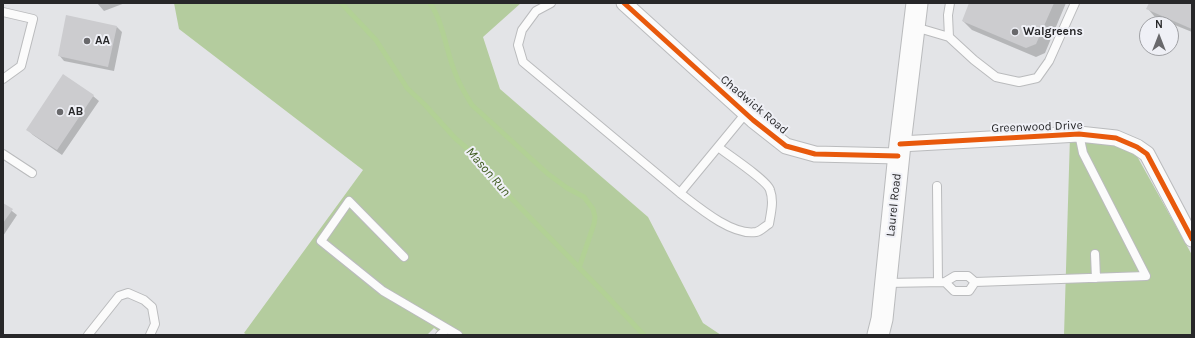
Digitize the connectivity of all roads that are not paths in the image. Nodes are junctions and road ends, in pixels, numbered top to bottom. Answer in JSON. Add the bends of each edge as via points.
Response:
{"nodes":[{"id":1,"x":550,"y":3,"type":"edge"},
{"id":2,"x":624,"y":3,"type":"edge"},
{"id":3,"x":917,"y":3,"type":"edge"},
{"id":4,"x":950,"y":3,"type":"edge"},
{"id":5,"x":1075,"y":3,"type":"edge"},
{"id":6,"x":3,"y":12,"type":"edge"},
{"id":7,"x":914,"y":27,"type":"junction"},
{"id":8,"x":948,"y":37,"type":"junction"},
{"id":9,"x":3,"y":79,"type":"edge"},
{"id":10,"x":746,"y":113,"type":"junction"},
{"id":11,"x":1079,"y":134,"type":"junction"},
{"id":12,"x":718,"y":147,"type":"junction"},
{"id":13,"x":899,"y":150,"type":"junction"},
{"id":14,"x":3,"y":154,"type":"edge"},
{"id":15,"x":32,"y":173,"type":"dead end"},
{"id":16,"x":937,"y":186,"type":"dead end"},
{"id":17,"x":680,"y":193,"type":"junction"},
{"id":18,"x":1192,"y":239,"type":"edge"},
{"id":19,"x":1095,"y":254,"type":"dead end"},
{"id":20,"x":404,"y":257,"type":"dead end"},
{"id":21,"x":1096,"y":278,"type":"junction"},
{"id":22,"x":942,"y":282,"type":"junction"},
{"id":23,"x":975,"y":282,"type":"junction"},
{"id":24,"x":886,"y":283,"type":"junction"},
{"id":25,"x":447,"y":329,"type":"junction"},
{"id":26,"x":88,"y":335,"type":"edge"},
{"id":27,"x":150,"y":335,"type":"edge"},
{"id":28,"x":440,"y":335,"type":"edge"},
{"id":29,"x":458,"y":335,"type":"edge"},
{"id":30,"x":878,"y":335,"type":"edge"}],
"edges":[{"from":1,"to":17,"type":"lane","via":[[536,11],[522,30],[518,45],[523,62]]},
{"from":2,"to":10,"type":"street","name":"Chadwick Road"},
{"from":3,"to":7,"type":"main road","name":"Laurel Road"},
{"from":4,"to":8,"type":"lane"},
{"from":5,"to":8,"type":"lane","via":[[1049,61],[1037,78],[1019,82],[996,77]]},
{"from":6,"to":9,"type":"lane","via":[[34,19],[21,66]]},
{"from":7,"to":8,"type":"lane"},
{"from":7,"to":13,"type":"main road","name":"Laurel Road"},
{"from":10,"to":12,"type":"lane"},
{"from":10,"to":13,"type":"street","name":"Chadwick Road","via":[[786,146],[815,154]]},
{"from":11,"to":13,"type":"street","name":"Greenwood Drive"},
{"from":11,"to":18,"type":"street","name":"Greenwood Drive","via":[[1116,138],[1147,154]]},
{"from":11,"to":21,"type":"lane","via":[[1083,153],[1146,276]]},
{"from":12,"to":17,"type":"lane"},
{"from":12,"to":17,"type":"lane","via":[[770,188],[773,204],[769,224],[758,231],[749,232],[735,228],[714,218]]},
{"from":13,"to":24,"type":"main road","name":"Laurel Road"},
{"from":14,"to":15,"type":"lane"},
{"from":16,"to":22,"type":"lane"},
{"from":19,"to":21,"type":"lane"},
{"from":20,"to":25,"type":"lane","via":[[349,201],[321,241],[383,292]]},
{"from":21,"to":23,"type":"lane"},
{"from":22,"to":23,"type":"lane","via":[[955,276],[968,276]]},
{"from":22,"to":23,"type":"lane","via":[[954,291],[969,291]]},
{"from":22,"to":24,"type":"lane"},
{"from":24,"to":30,"type":"main road","name":"Laurel Road"},
{"from":25,"to":28,"type":"lane"},
{"from":25,"to":29,"type":"lane"},
{"from":26,"to":27,"type":"lane","via":[[119,296],[128,293],[144,300],[152,307],[155,324]]}]}
